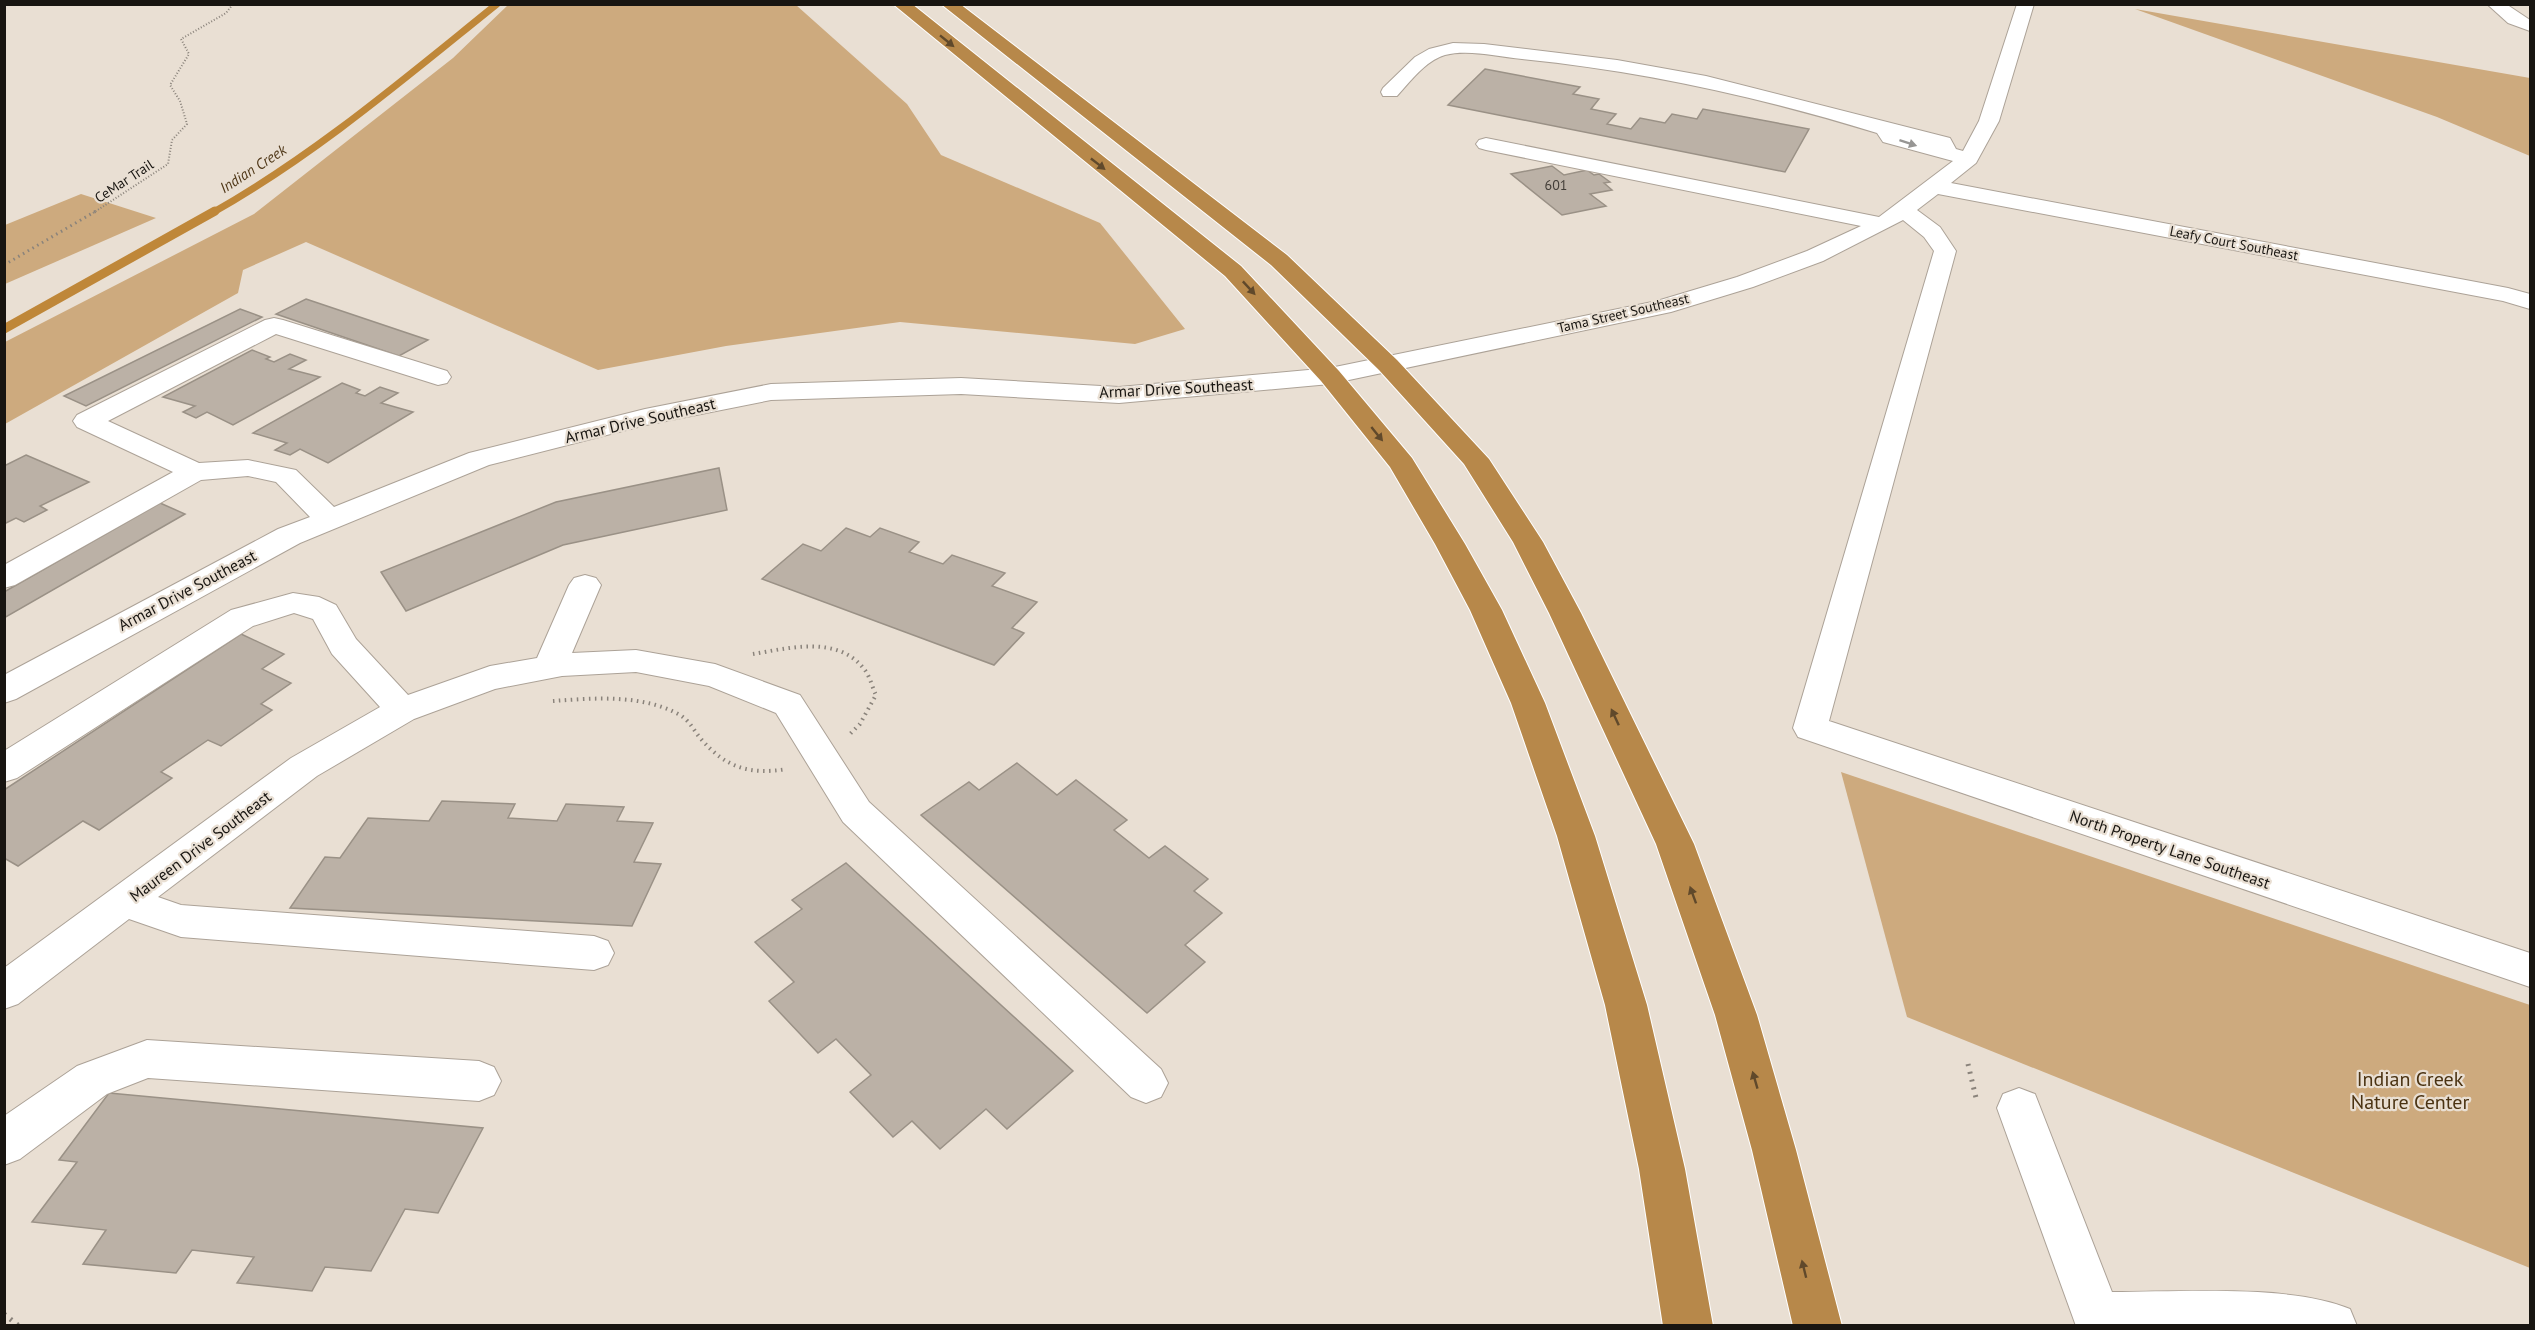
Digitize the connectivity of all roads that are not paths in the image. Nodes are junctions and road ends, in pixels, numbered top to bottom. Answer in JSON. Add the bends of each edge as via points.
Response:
{"nodes":[{"id":1,"x":901,"y":4,"type":"edge"},
{"id":2,"x":949,"y":4,"type":"edge"},
{"id":3,"x":2026,"y":4,"type":"edge"},
{"id":4,"x":2495,"y":4,"type":"edge"},
{"id":5,"x":2530,"y":26,"type":"edge"},
{"id":6,"x":1390,"y":92,"type":"dead end"},
{"id":7,"x":1486,"y":144,"type":"dead end"},
{"id":8,"x":1957,"y":155,"type":"junction"},
{"id":9,"x":1937,"y":187,"type":"junction"},
{"id":10,"x":1893,"y":217,"type":"junction"},
{"id":11,"x":2530,"y":302,"type":"edge"},
{"id":12,"x":1388,"y":365,"type":"junction"},
{"id":13,"x":1330,"y":376,"type":"junction"},
{"id":14,"x":438,"y":377,"type":"dead end"},
{"id":15,"x":195,"y":472,"type":"junction"},
{"id":16,"x":329,"y":519,"type":"junction"},
{"id":17,"x":4,"y":578,"type":"edge"},
{"id":18,"x":585,"y":585,"type":"dead end"},
{"id":19,"x":550,"y":667,"type":"junction"},
{"id":20,"x":4,"y":691,"type":"edge"},
{"id":21,"x":402,"y":710,"type":"junction"},
{"id":22,"x":4,"y":769,"type":"edge"},
{"id":23,"x":124,"y":902,"type":"junction"},
{"id":24,"x":594,"y":952,"type":"dead end"},
{"id":25,"x":2530,"y":970,"type":"edge"},
{"id":26,"x":4,"y":991,"type":"edge"},
{"id":27,"x":479,"y":1081,"type":"dead end"},
{"id":28,"x":1146,"y":1083,"type":"dead end"},
{"id":29,"x":2019,"y":1108,"type":"dead end"},
{"id":30,"x":4,"y":1144,"type":"edge"},
{"id":31,"x":2099,"y":1321,"type":"edge"},
{"id":32,"x":1688,"y":1326,"type":"edge"},
{"id":33,"x":1818,"y":1326,"type":"edge"},
{"id":34,"x":2333,"y":1326,"type":"edge"}],
"edges":[{"from":1,"to":13,"type":"highway","one_way":true,"via":[[1233,271]]},
{"from":2,"to":12,"type":"highway","via":[[1279,260]]},
{"from":3,"to":8,"type":"street","name":"Tama Street Southeast","via":[[1989,121]]},
{"from":4,"to":5,"type":"street"},
{"from":6,"to":8,"type":"street","via":[[1432,54],[1444,50],[1596,61],[1741,87],[1943,142]]},
{"from":7,"to":10,"type":"street"},
{"from":8,"to":9,"type":"street","name":"Tama Street Southeast"},
{"from":9,"to":10,"type":"street","name":"Tama Street Southeast"},
{"from":9,"to":11,"type":"street","name":"Leafy Court Southeast"},
{"from":10,"to":12,"type":"street","name":"Tama Street Southeast","via":[[1815,256],[1662,307]]},
{"from":10,"to":25,"type":"street","name":"North Property Lane Southeast","via":[[1932,232],[1946,251],[1810,728]]},
{"from":12,"to":13,"type":"street","name":"Tama Street Southeast"},
{"from":33,"to":12,"type":"highway","one_way":true,"via":[[1736,1015],[1675,844],[1528,542],[1475,459]]},
{"from":13,"to":16,"type":"street","name":"Armar Drive Southeast","via":[[1119,395],[962,386],[771,392],[645,417],[479,459]]},
{"from":13,"to":32,"type":"highway","one_way":true,"via":[[1402,465],[1420,494],[1486,610],[1528,704],[1576,836],[1626,1005],[1662,1169]]},
{"from":14,"to":15,"type":"street","via":[[274,325],[87,421]]},
{"from":15,"to":16,"type":"street","via":[[248,468],[286,476]]},
{"from":15,"to":17,"type":"street"},
{"from":16,"to":20,"type":"street","name":"Armar Drive Southeast","via":[[289,536]]},
{"from":18,"to":19,"type":"street"},
{"from":19,"to":21,"type":"street","name":"Maureen Drive Southeast","via":[[489,678]]},
{"from":19,"to":28,"type":"street","name":"Maureen Drive Southeast","via":[[636,661],[715,676],[788,704],[856,812]]},
{"from":21,"to":22,"type":"street","via":[[344,646],[325,612],[308,604],[293,603],[242,618]]},
{"from":21,"to":23,"type":"street","name":"Maureen Drive Southeast","via":[[304,767]]},
{"from":23,"to":24,"type":"street","via":[[181,921]]},
{"from":23,"to":26,"type":"street","name":"Maureen Drive Southeast"},
{"from":27,"to":30,"type":"street","via":[[147,1059],[92,1080]]},
{"from":29,"to":31,"type":"street"},
{"from":31,"to":34,"type":"street","via":[[2255,1317]]}]}
